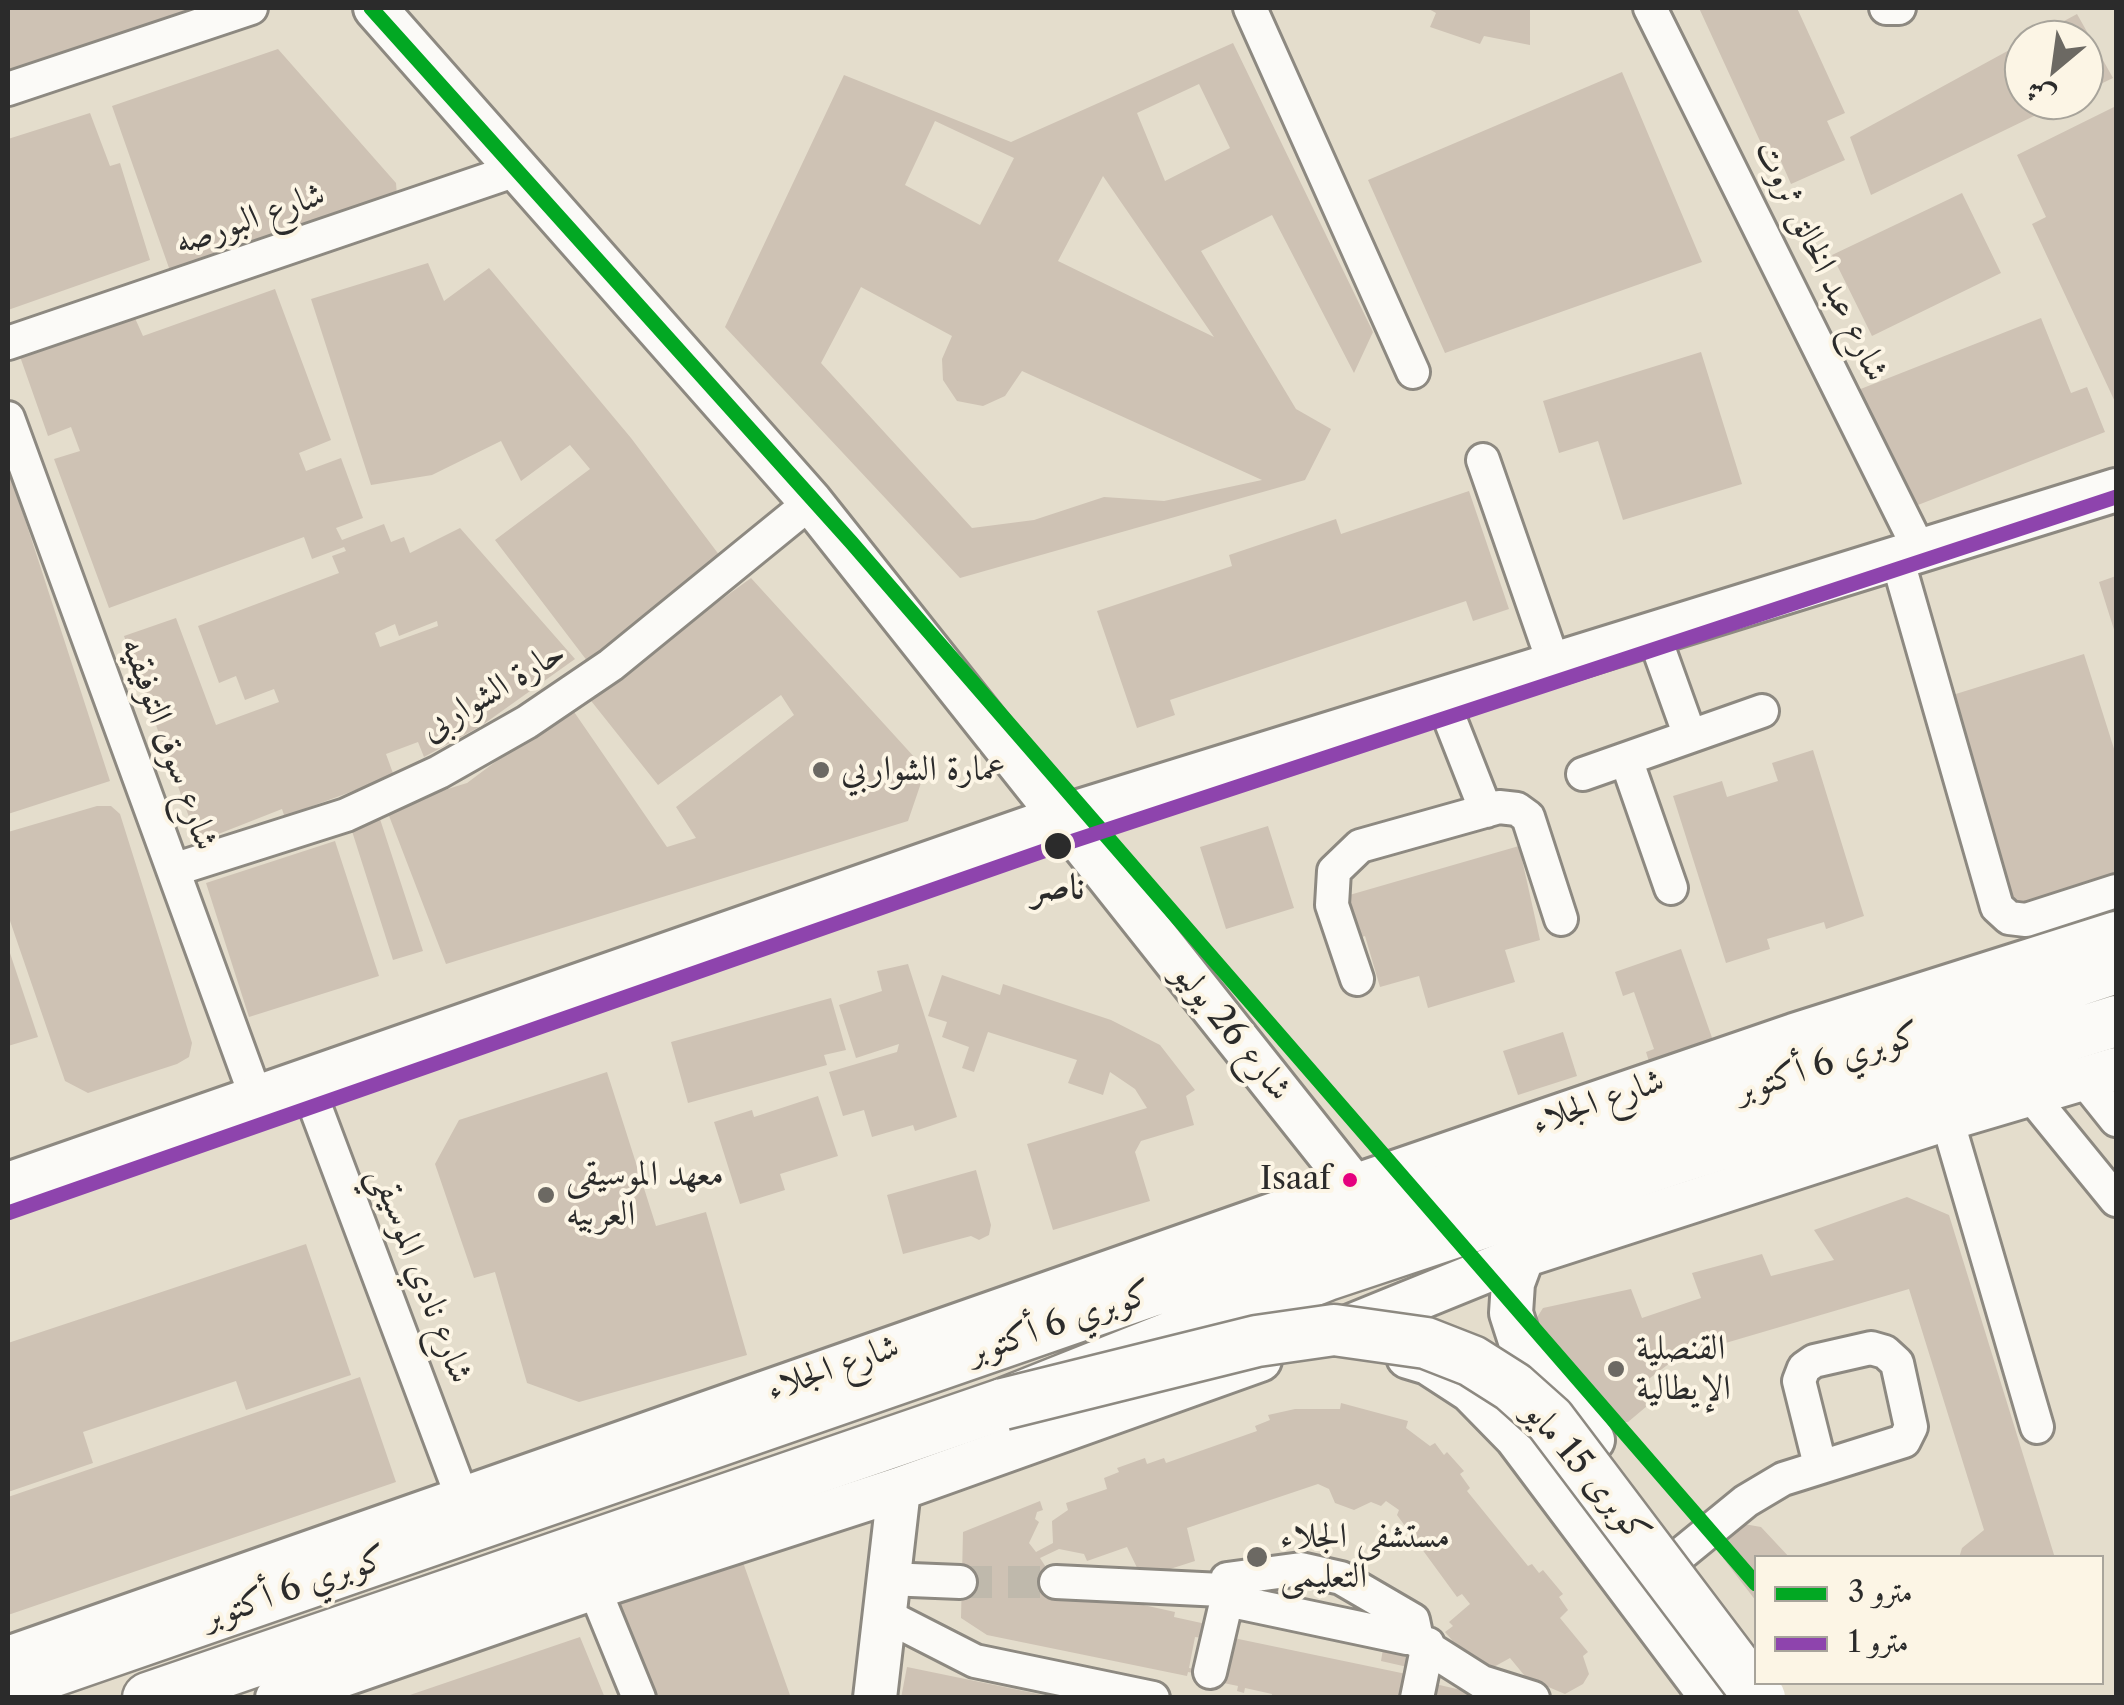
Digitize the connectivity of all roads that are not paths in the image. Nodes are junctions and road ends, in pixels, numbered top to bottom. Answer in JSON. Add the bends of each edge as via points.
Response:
{"nodes":[{"id":1,"x":250,"y":8,"type":"edge"},
{"id":2,"x":375,"y":8,"type":"edge"},
{"id":3,"x":1250,"y":8,"type":"edge"},
{"id":4,"x":1650,"y":8,"type":"edge"},
{"id":5,"x":1886,"y":8,"type":"edge"},
{"id":6,"x":1899,"y":8,"type":"edge"},
{"id":7,"x":8,"y":89,"type":"edge"},
{"id":8,"x":518,"y":169,"type":"junction"},
{"id":9,"x":8,"y":343,"type":"edge"},
{"id":10,"x":1413,"y":372,"type":"dead end"},
{"id":11,"x":8,"y":418,"type":"edge"},
{"id":12,"x":1483,"y":460,"type":"dead end"},
{"id":13,"x":2116,"y":490,"type":"edge"},
{"id":14,"x":811,"y":502,"type":"junction"},
{"id":15,"x":1909,"y":554,"type":"junction"},
{"id":16,"x":1653,"y":633,"type":"junction"},
{"id":17,"x":1554,"y":664,"type":"junction"},
{"id":18,"x":1442,"y":699,"type":"junction"},
{"id":19,"x":1762,"y":711,"type":"dead end"},
{"id":20,"x":1690,"y":736,"type":"junction"},
{"id":21,"x":1626,"y":759,"type":"junction"},
{"id":22,"x":1583,"y":774,"type":"dead end"},
{"id":23,"x":1486,"y":811,"type":"junction"},
{"id":24,"x":1060,"y":817,"type":"junction"},
{"id":25,"x":173,"y":870,"type":"junction"},
{"id":26,"x":1671,"y":888,"type":"dead end"},
{"id":27,"x":2116,"y":892,"type":"edge"},
{"id":28,"x":1562,"y":919,"type":"dead end"},
{"id":29,"x":2116,"y":933,"type":"edge"},
{"id":30,"x":2116,"y":968,"type":"edge"},
{"id":31,"x":1357,"y":978,"type":"dead end"},
{"id":32,"x":2116,"y":1021,"type":"edge"},
{"id":33,"x":2100,"y":1075,"type":"edge"},
{"id":34,"x":306,"y":1082,"type":"junction"},
{"id":35,"x":256,"y":1097,"type":"junction"},
{"id":36,"x":2032,"y":1097,"type":"junction"},
{"id":37,"x":1946,"y":1119,"type":"junction"},
{"id":38,"x":2116,"y":1120,"type":"edge"},
{"id":39,"x":8,"y":1184,"type":"edge"},
{"id":40,"x":1354,"y":1186,"type":"junction"},
{"id":41,"x":2116,"y":1200,"type":"edge"},
{"id":42,"x":1523,"y":1256,"type":"junction"},
{"id":43,"x":1309,"y":1342,"type":"junction"},
{"id":44,"x":1003,"y":1404,"type":"junction"},
{"id":45,"x":2037,"y":1427,"type":"dead end"},
{"id":46,"x":1820,"y":1465,"type":"dead end"},
{"id":47,"x":899,"y":1489,"type":"junction"},
{"id":48,"x":462,"y":1497,"type":"junction"},
{"id":49,"x":1680,"y":1555,"type":"junction"},
{"id":50,"x":960,"y":1582,"type":"tunnel mouth"},
{"id":51,"x":1056,"y":1582,"type":"tunnel mouth"},
{"id":52,"x":594,"y":1588,"type":"junction"},
{"id":53,"x":1225,"y":1595,"type":"junction"},
{"id":54,"x":886,"y":1597,"type":"junction"},
{"id":55,"x":1420,"y":1641,"type":"junction"},
{"id":56,"x":1754,"y":1652,"type":"edge"},
{"id":57,"x":8,"y":1658,"type":"edge"},
{"id":58,"x":1208,"y":1682,"type":"edge"},
{"id":59,"x":8,"y":1687,"type":"edge"},
{"id":60,"x":148,"y":1698,"type":"edge"},
{"id":61,"x":277,"y":1698,"type":"edge"},
{"id":62,"x":639,"y":1698,"type":"edge"},
{"id":63,"x":875,"y":1698,"type":"edge"},
{"id":64,"x":1153,"y":1698,"type":"edge"},
{"id":65,"x":1417,"y":1698,"type":"edge"},
{"id":66,"x":1532,"y":1698,"type":"edge"},
{"id":67,"x":1712,"y":1698,"type":"edge"},
{"id":68,"x":1760,"y":1698,"type":"edge"}],
"edges":[{"from":1,"to":7,"type":"street"},
{"from":2,"to":8,"type":"main road","name":"شارع 26 يوليو"},
{"from":3,"to":10,"type":"street"},
{"from":4,"to":15,"type":"street","name":"شارع عبد الخالق ثروت"},
{"from":5,"to":6,"type":"street"},
{"from":8,"to":9,"type":"street","name":"شارع البورصه"},
{"from":8,"to":14,"type":"main road","name":"شارع 26 يوليو"},
{"from":11,"to":25,"type":"street","name":"شارع سوق التوفيقيه"},
{"from":12,"to":17,"type":"street"},
{"from":13,"to":15,"type":"main road"},
{"from":14,"to":24,"type":"main road","name":"شارع 26 يوليو"},
{"from":14,"to":25,"type":"street","name":"حارة الشواربى","via":[[612,665],[528,722],[346,814]]},
{"from":15,"to":16,"type":"main road"},
{"from":15,"to":27,"type":"street","name":"شارع عبد الخالق ثروت","via":[[1998,907],[2009,918],[2026,920]]},
{"from":16,"to":17,"type":"main road"},
{"from":16,"to":20,"type":"street"},
{"from":17,"to":18,"type":"main road"},
{"from":18,"to":23,"type":"street"},
{"from":18,"to":24,"type":"main road"},
{"from":19,"to":20,"type":"street"},
{"from":20,"to":21,"type":"street"},
{"from":21,"to":22,"type":"street"},
{"from":21,"to":26,"type":"street"},
{"from":23,"to":28,"type":"street","via":[[1517,809],[1528,817]]},
{"from":23,"to":31,"type":"street","via":[[1360,846],[1334,872],[1332,905]]},
{"from":24,"to":34,"type":"main road"},
{"from":24,"to":40,"type":"main road","name":"شارع 26 يوليو"},
{"from":25,"to":35,"type":"street","name":"شارع سوق التوفيقيه"},
{"from":29,"to":40,"type":"main road","name":"شارع الجلاء"},
{"from":30,"to":59,"type":"highway","name":"كوبري 6 أكتوبر","via":[[1420,1198]]},
{"from":32,"to":44,"type":"highway","name":"كوبري 6 أكتوبر","bridge":true,"via":[[1327,1275]]},
{"from":33,"to":36,"type":"main road"},
{"from":33,"to":38,"type":"street"},
{"from":34,"to":35,"type":"main road"},
{"from":34,"to":48,"type":"street","name":"شارع نادي الموسيقي"},
{"from":35,"to":39,"type":"main road"},
{"from":36,"to":37,"type":"main road"},
{"from":36,"to":41,"type":"street"},
{"from":37,"to":42,"type":"main road"},
{"from":37,"to":45,"type":"street"},
{"from":40,"to":48,"type":"main road","name":"شارع الجلاء"},
{"from":42,"to":43,"type":"main road"},
{"from":42,"to":49,"type":"main road","via":[[1512,1298],[1520,1341]]},
{"from":43,"to":47,"type":"main road"},
{"from":43,"to":67,"type":"main road","via":[[1374,1348],[1428,1363],[1472,1391],[1516,1436]]},
{"from":44,"to":60,"type":"highway","name":"كوبري 6 أكتوبر"},
{"from":44,"to":68,"type":"highway","name":"كوبرى 15 مايو","bridge":true,"via":[[1257,1341],[1334,1330],[1426,1343],[1500,1378],[1550,1420]]},
{"from":46,"to":49,"type":"street","via":[[1746,1501]]},
{"from":47,"to":52,"type":"main road"},
{"from":47,"to":54,"type":"main road"},
{"from":48,"to":57,"type":"main road","name":"شارع الجلاء"},
{"from":49,"to":56,"type":"main road"},
{"from":50,"to":54,"type":"street"},
{"from":51,"to":53,"type":"street"},
{"from":52,"to":61,"type":"main road"},
{"from":52,"to":62,"type":"street"},
{"from":53,"to":55,"type":"street"},
{"from":53,"to":55,"type":"street","via":[[1233,1578],[1321,1571],[1414,1620]]},
{"from":53,"to":58,"type":"street"},
{"from":54,"to":63,"type":"main road"},
{"from":54,"to":64,"type":"street","via":[[975,1661]]},
{"from":55,"to":65,"type":"street"},
{"from":55,"to":66,"type":"street","via":[[1482,1682]]}]}
